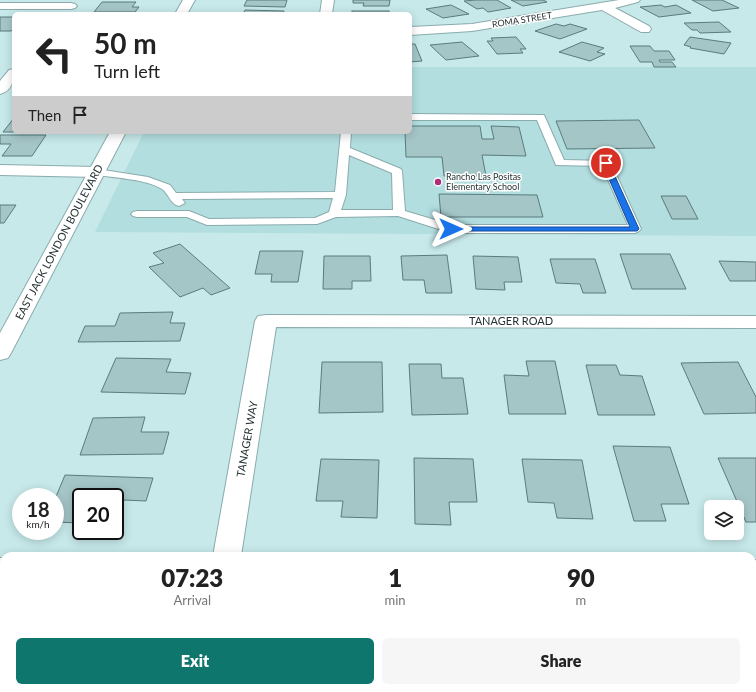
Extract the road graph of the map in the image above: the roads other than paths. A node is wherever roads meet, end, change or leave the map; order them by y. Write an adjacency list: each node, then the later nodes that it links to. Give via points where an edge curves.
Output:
1 (189, 0): 7 (street)
2 (328, 0): 8 (street)
3 (634, 0): 5 (street, ROMA STREET)
4 (0, 6): 6 (street)
5 (605, 6): 9 (street); 10 (street, ROMA STREET, via 477,27)
6 (70, 7)
7 (183, 12)
8 (326, 12)
9 (646, 29)
10 (412, 32)
11 (12, 75): 12 (street)
12 (0, 90)
13 (412, 117): 21 (lane, via 541,117 560,163 606,163 635,229 451,229)
14 (117, 134): 18 (street, EAST JACK LONDON BOULEVARD)
15 (346, 134): 16 (lane)
16 (344, 149): 19 (lane); 21 (lane, via 397,171)
17 (0, 170): 18 (street)
18 (97, 172): 20 (lane, via 144,179 166,187); 27 (street, EAST JACK LONDON BOULEVARD)
19 (340, 195): 20 (lane); 24 (lane)
20 (173, 196): 23 (lane)
21 (399, 213): 24 (lane)
22 (137, 214): 23 (lane)
23 (189, 214): 24 (lane, via 207,222 317,221)
24 (334, 214)
25 (266, 321): 26 (street, TANAGER ROAD); 28 (street, TANAGER WAY)
26 (756, 322)
27 (0, 353)
28 (228, 552)

